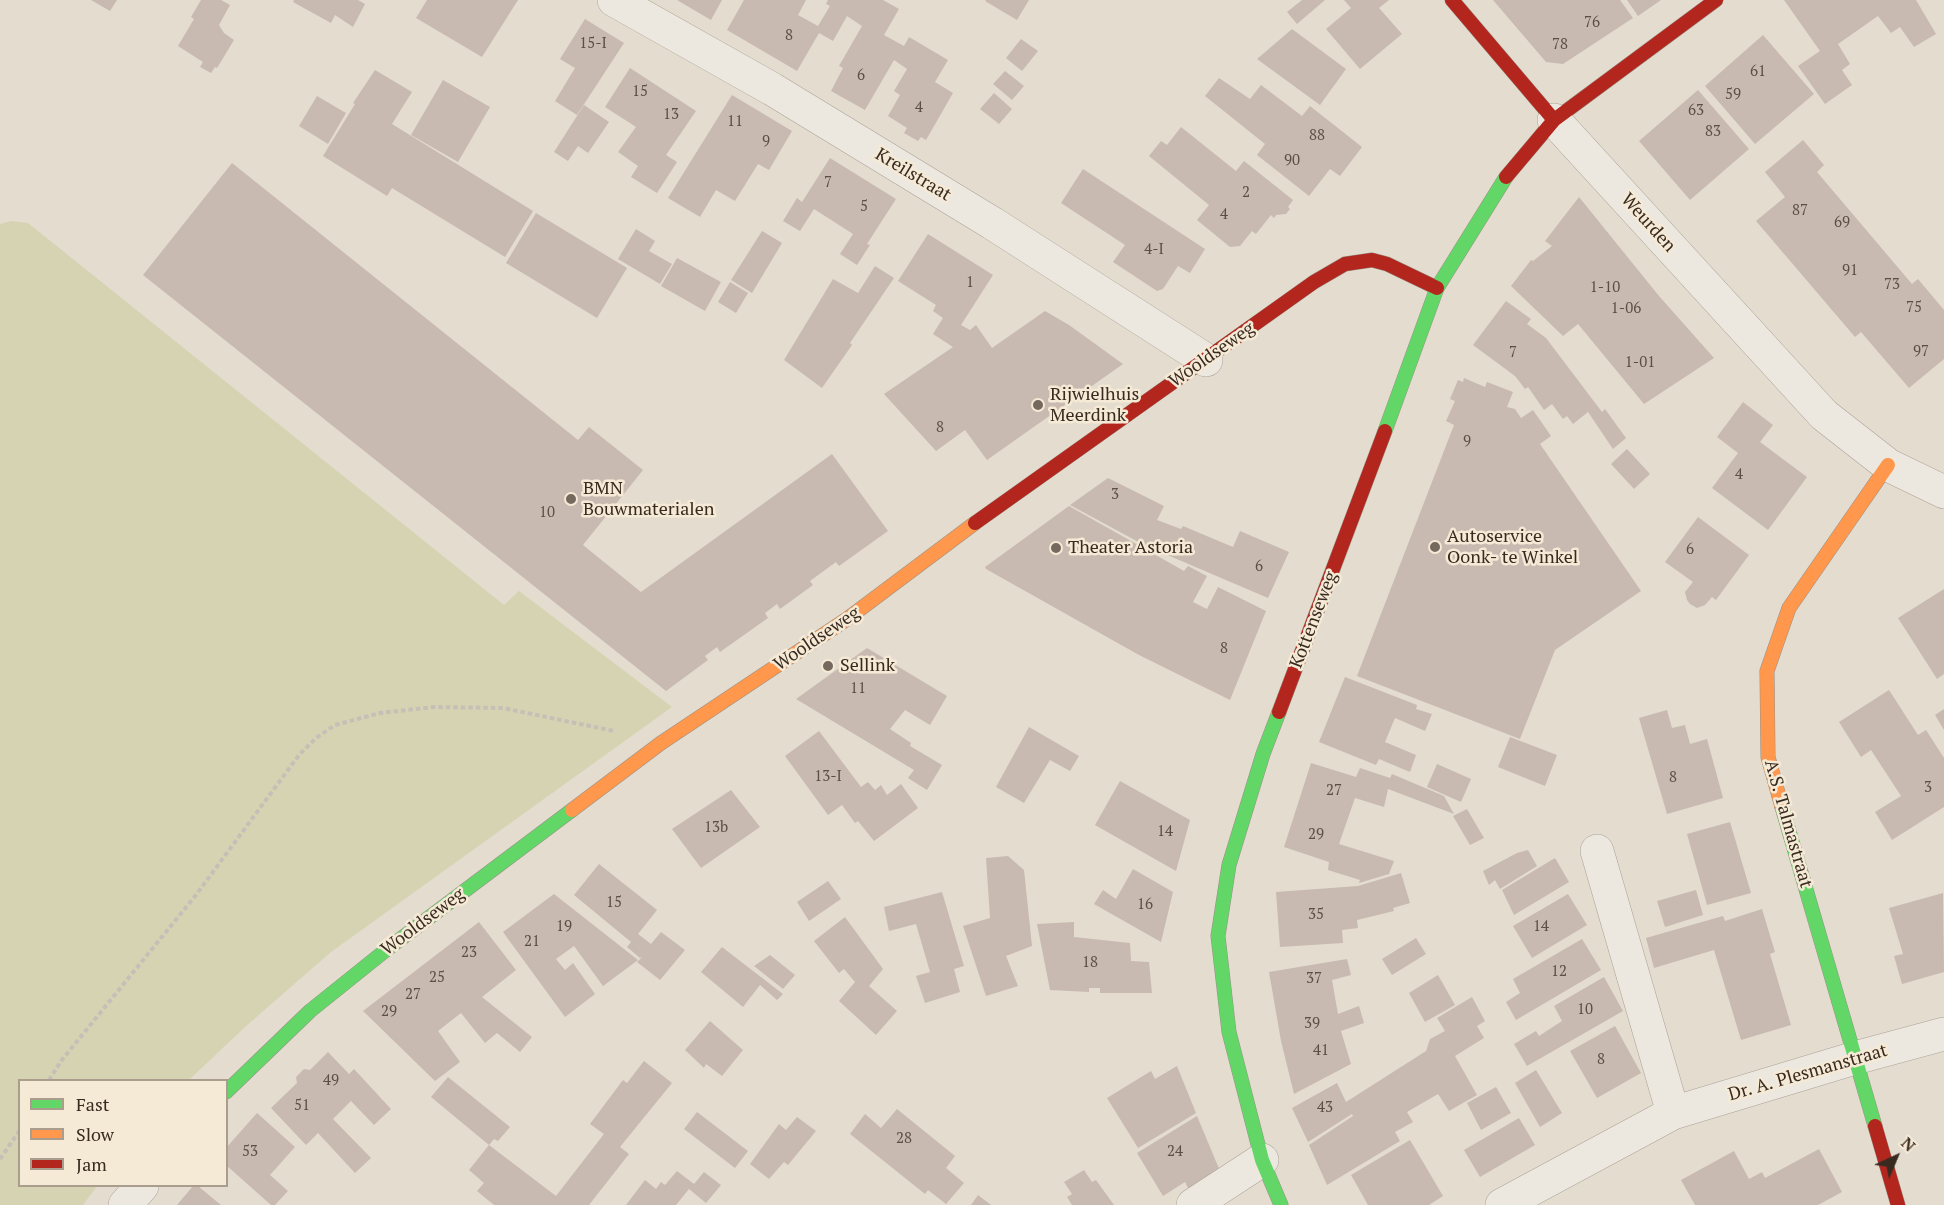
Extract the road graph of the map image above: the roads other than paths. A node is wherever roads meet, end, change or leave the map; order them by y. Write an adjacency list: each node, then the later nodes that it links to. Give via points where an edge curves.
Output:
1 (614, 0): 6 (street, Kreilstraat, via 772,89)
2 (1452, 0): 4 (street)
3 (1716, 0): 4 (street)
4 (1554, 120): 5 (street, Kottenseweg, via 1505,179); 7 (street, Weurden, via 1824,415)
5 (1437, 288): 6 (street, Wooldseweg, via 1372,260 1345,264); 14 (street, Kottenseweg, via 1263,754 1229,865 1218,936 1230,1032)
6 (1206, 360): 12 (street, Wooldseweg, via 1022,489 847,619 661,743 327,997)
7 (1888, 465): 8 (street, Weurden); 11 (street, A.S. Talmastraat, via 1789,608 1767,671 1768,757)
8 (1944, 492)
9 (1597, 851): 13 (street)
10 (1944, 1034): 11 (street, Dr. A. Plesmanstraat)
11 (1855, 1058): 13 (street, Dr. A. Plesmanstraat); 20 (street, A.S. Talmastraat)
12 (228, 1090)
13 (1673, 1113): 19 (street, Dr. A. Plesmanstraat)
14 (1262, 1160): 17 (street); 18 (street, Kottenseweg)
15 (140, 1187): 16 (street)
16 (125, 1205)
17 (1193, 1205)
18 (1281, 1205)
19 (1502, 1205)
20 (1898, 1205)

